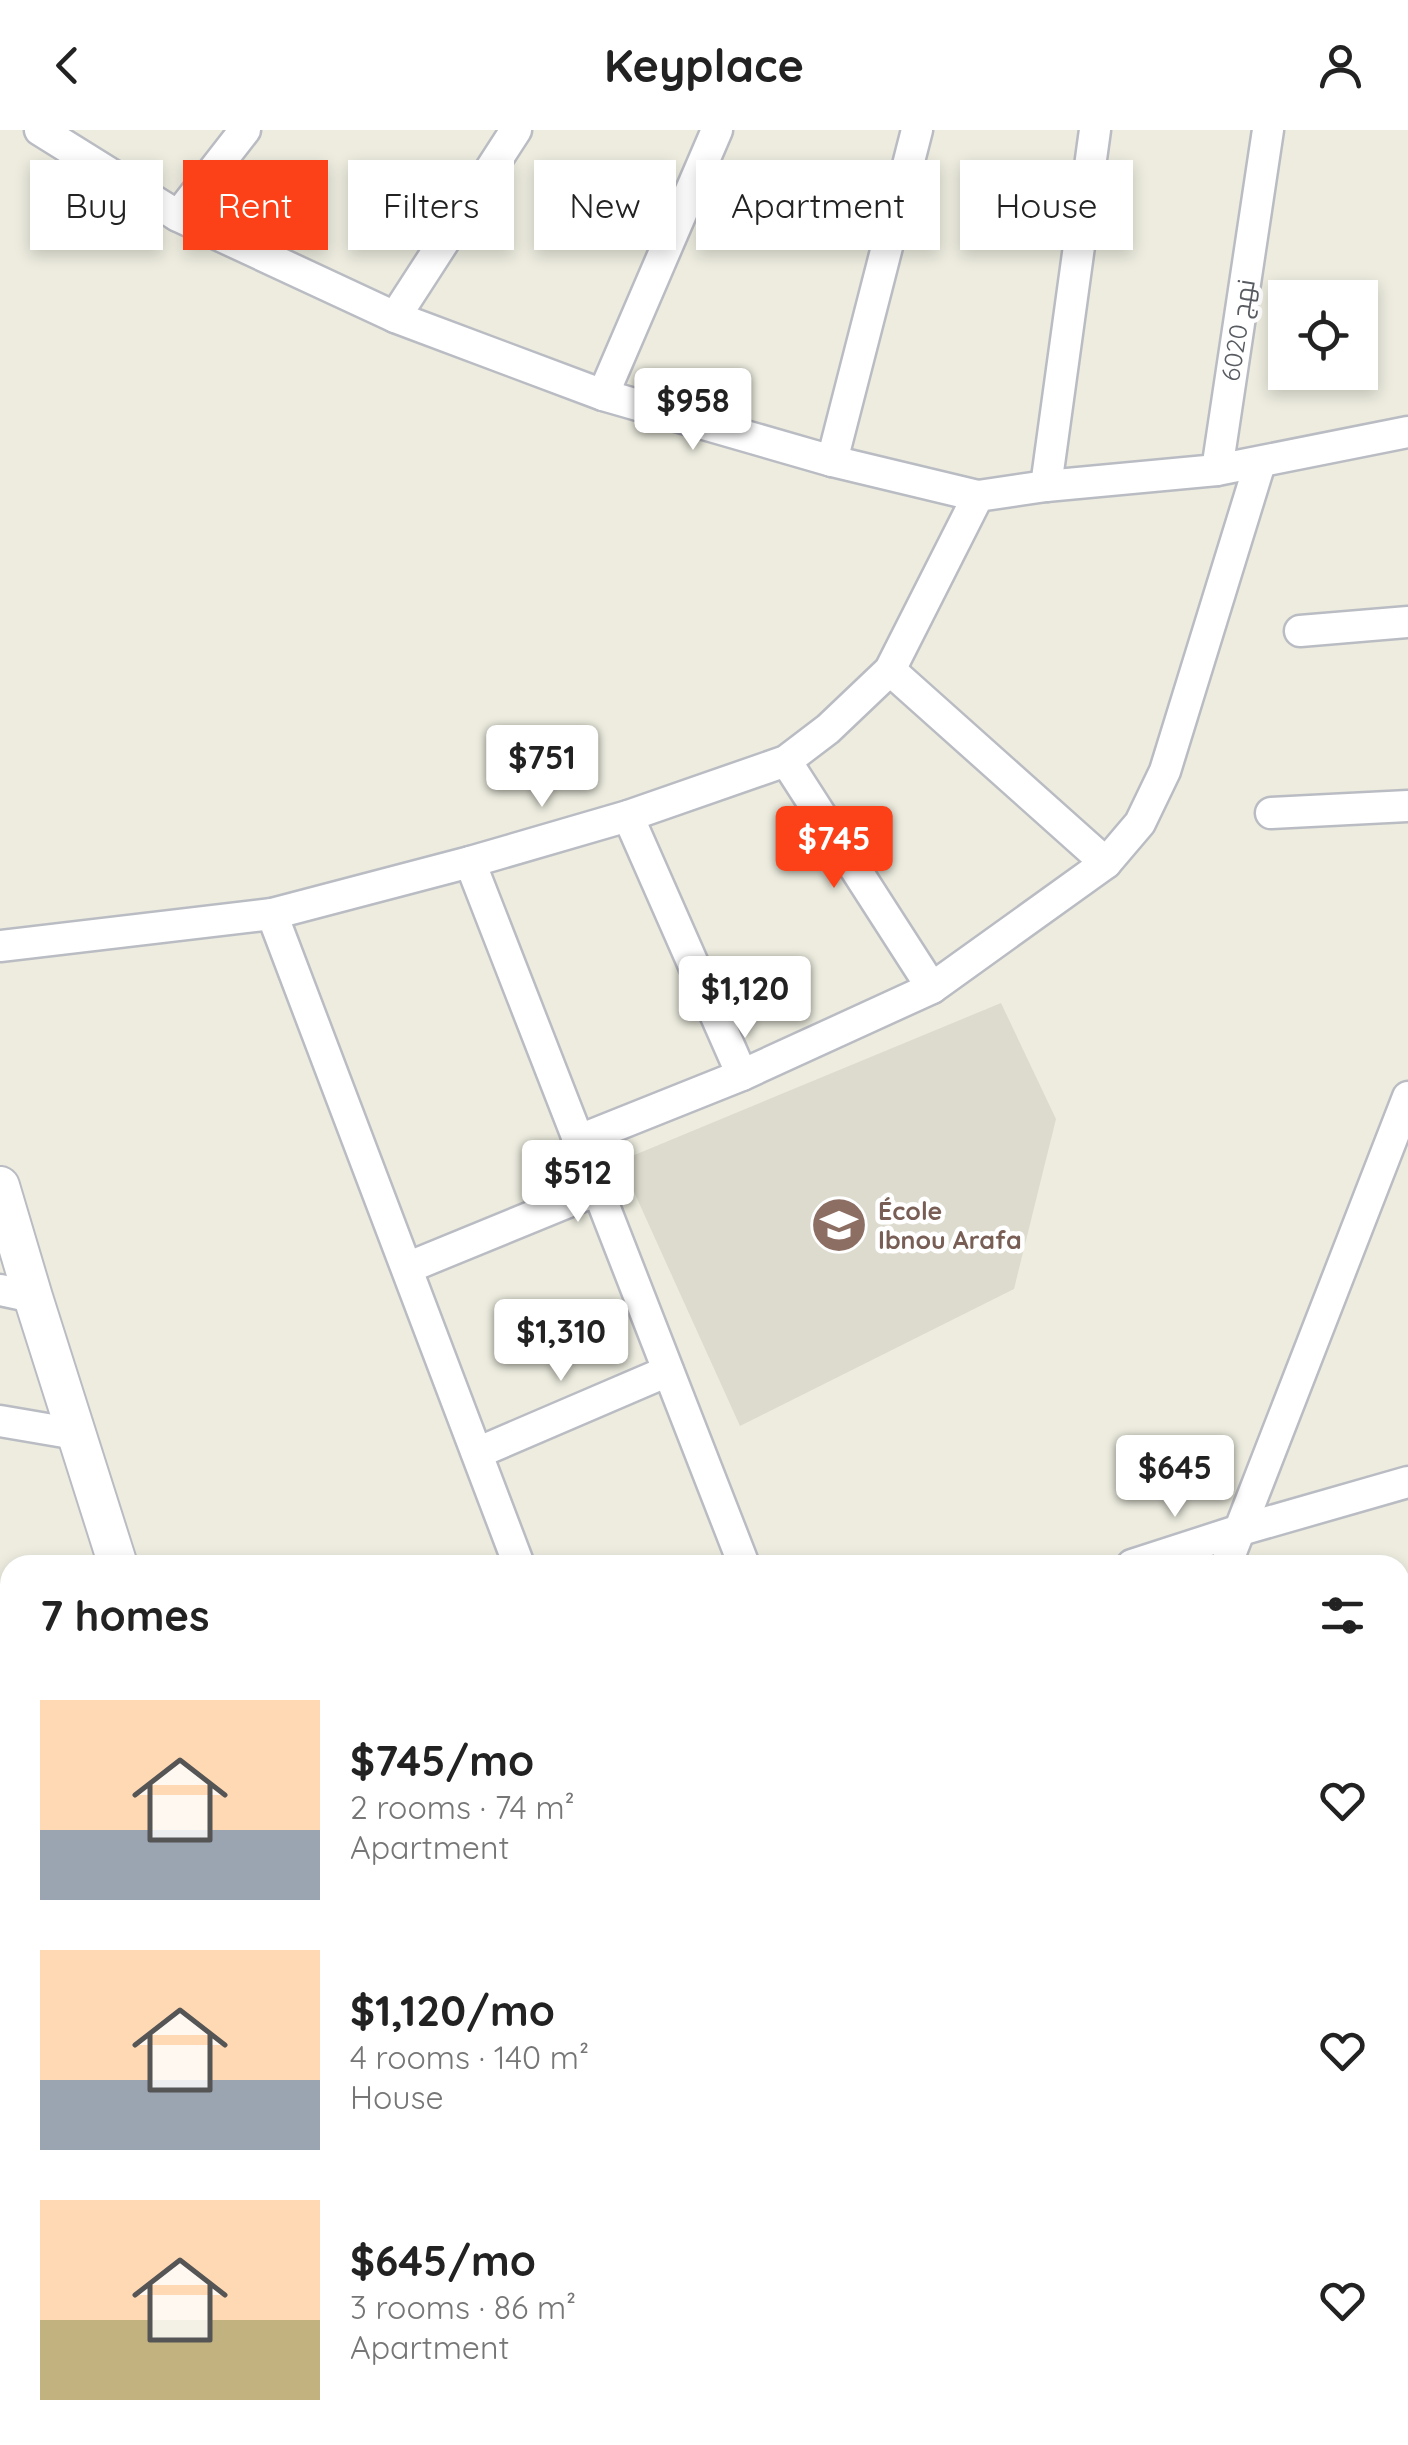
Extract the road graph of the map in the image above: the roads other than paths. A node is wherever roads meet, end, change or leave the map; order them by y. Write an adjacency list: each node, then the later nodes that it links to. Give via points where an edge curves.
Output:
1 (40, 130): 8 (street)
2 (245, 130): 8 (street)
3 (516, 130): 9 (street)
4 (716, 130): 10 (street)
5 (917, 130): 12 (street)
6 (1095, 130): 15 (street)
7 (1268, 130): 14 (street, نهج 6020)
8 (178, 216): 9 (street)
9 (395, 318): 10 (street)
10 (604, 395): 12 (street)
11 (1408, 432): 13 (street)
12 (832, 462): 16 (street)
13 (1260, 463): 14 (street); 25 (street, via 1165,772 1140,823)
14 (1216, 470): 15 (street)
15 (1046, 486): 16 (street)
16 (978, 496): 19 (street)
17 (1408, 622): 18 (street)
18 (1300, 631)
19 (890, 670): 20 (street); 25 (street)
20 (786, 761): 23 (street); 28 (street)
21 (1408, 806): 22 (street)
22 (1271, 813)
23 (628, 816): 24 (street); 29 (street)
24 (470, 862): 26 (street); 32 (street)
25 (1106, 864): 28 (street)
26 (272, 914): 27 (street); 35 (street)
27 (0, 946)
28 (932, 988): 29 (street)
29 (742, 1075): 32 (street)
30 (1408, 1098): 31 (street)
31 (1401, 1136): 42 (street)
32 (578, 1140): 34 (street)
33 (0, 1186): 36 (street)
34 (597, 1190): 35 (street); 37 (street)
35 (407, 1268): 40 (street)
36 (16, 1294): 39 (street)
37 (668, 1371): 40 (street); 45 (street)
38 (0, 1422): 39 (street)
39 (76, 1434): 43 (street)
40 (478, 1452): 44 (street)
41 (1408, 1482): 42 (street)
42 (1237, 1531): 46 (street); 47 (street)
43 (115, 1555)
44 (515, 1555)
45 (740, 1555)
46 (1163, 1555)
47 (1229, 1555)

